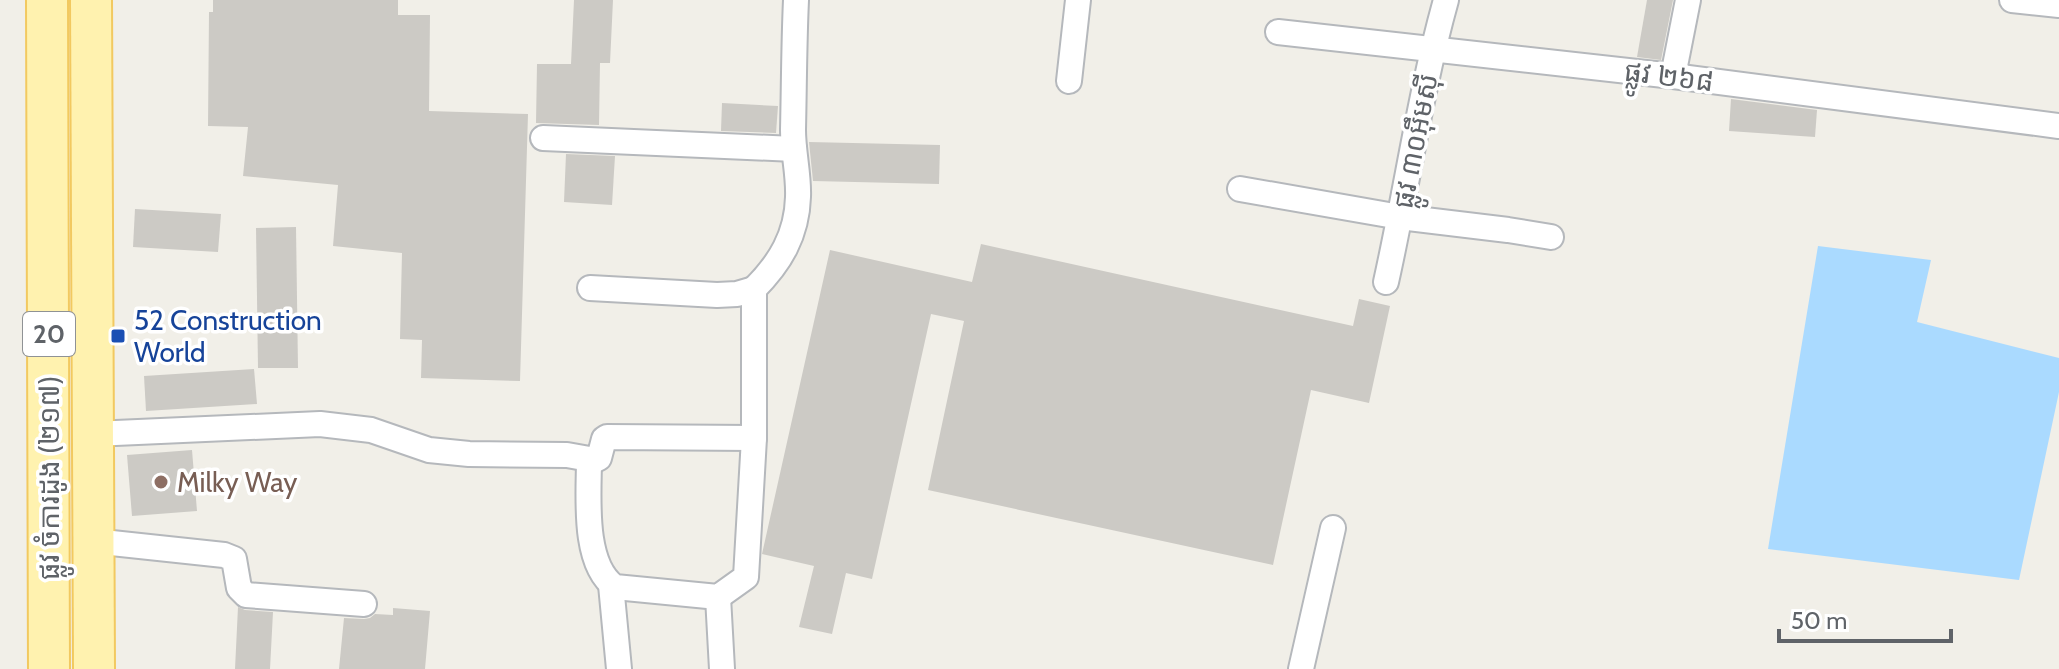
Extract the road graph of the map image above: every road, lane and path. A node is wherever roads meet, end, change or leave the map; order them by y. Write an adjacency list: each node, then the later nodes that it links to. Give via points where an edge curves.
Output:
1 (47, 0): 30 (main road, ផ្លូវ ចំការដូង (២១៧) / 20)
2 (91, 0): 22 (main road, ផ្លូវ ចំការដូង (២១៧) / 20)
3 (796, 0): 15 (street)
4 (1078, 0): 12 (street)
5 (1446, 0): 10 (street, ផ្លូវ ៣០អ៊ឹមស៊ី)
6 (1688, 0): 11 (street)
7 (2012, 0): 8 (street)
8 (2059, 5)
9 (1278, 32): 10 (street, ផ្លូវ ២៦៨)
10 (1432, 48): 11 (street, ផ្លូវ ២៦៨); 17 (street, ផ្លូវ ៣០អ៊ឹមស៊ី)
11 (1673, 76): 13 (street, ផ្លូវ ២៦៨)
12 (1069, 81)
13 (2059, 126)
14 (543, 138): 15 (street)
15 (794, 149): 21 (street, via 798,196 793,232 778,262)
16 (1240, 189): 17 (street)
17 (1400, 217): 18 (street); 19 (street, ផ្លូវ ៣០អ៊ឹមស៊ី)
18 (1551, 237)
19 (1386, 282)
20 (590, 288): 21 (street, via 717,295)
21 (754, 289): 23 (street)
22 (93, 434): 24 (street, via 320,424 371,430 429,450); 26 (main road, ផ្លូវ ចំការដូង (២១៧) / 20)
23 (754, 438): 24 (street, via 607,437 598,459); 28 (street, via 747,573)
24 (589, 459): 27 (street, via 589,528 598,563)
25 (1333, 528): 34 (street)
26 (93, 541): 29 (street, via 224,555 234,559 239,588 246,595); 31 (main road, ផ្លូវ ចំការដូង (២១៧) / 20)
27 (611, 585): 28 (street); 32 (street)
28 (718, 597): 33 (street)
29 (364, 604)
30 (49, 669)
31 (94, 669)
32 (619, 669)
33 (722, 669)
34 (1301, 669)

